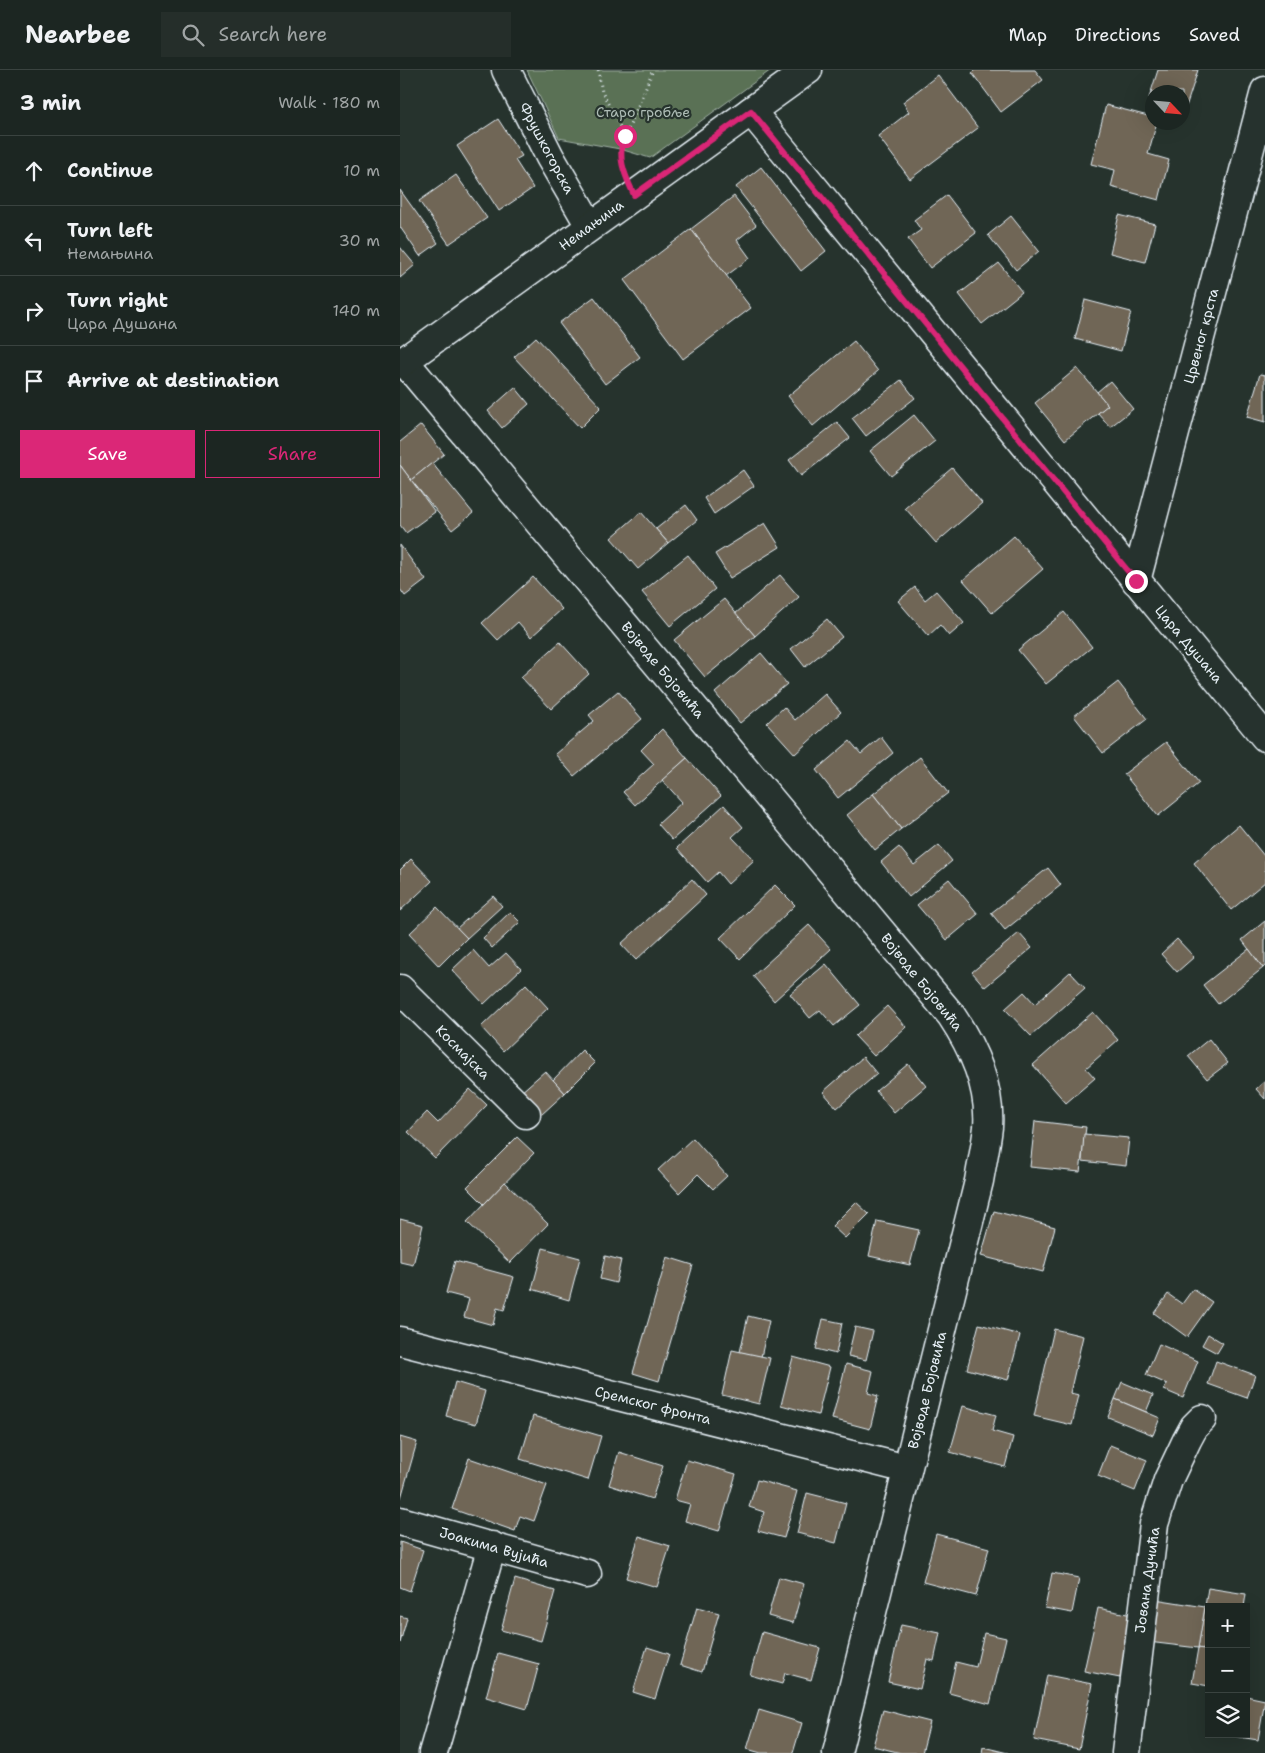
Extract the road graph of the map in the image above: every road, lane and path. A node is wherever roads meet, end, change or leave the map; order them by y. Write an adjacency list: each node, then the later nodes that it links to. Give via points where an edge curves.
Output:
1 (506, 70): 9 (street, Фрушкогорска, via 550,157)
2 (598, 70): 7 (path, via 602,92)
3 (653, 70): 7 (path)
4 (808, 70): 6 (street, Немањина)
5 (1265, 91): 11 (street, Црвеног крста)
6 (751, 111): 8 (street, Немањина); 11 (street, Цара Душана)
7 (625, 136): 8 (path, via 620,149 623,169)
8 (634, 195): 9 (street, Немањина)
9 (590, 226): 10 (street, Немањина)
10 (402, 362): 17 (street, Војводе Бојовића, via 951,1015 970,1044 984,1084 988,1126 979,1181)
11 (1136, 581): 12 (street, Цара Душана)
12 (1265, 737)
13 (400, 989): 14 (street, Космајска)
14 (526, 1114)
15 (400, 1341): 17 (street, Сремског фронта)
16 (1202, 1419): 23 (street, Јована Дучића, via 1191,1433 1171,1474 1154,1524)
17 (907, 1469): 22 (street, Војводе Бојовића)
18 (400, 1521): 19 (street, Јоакима Вујића)
19 (492, 1546): 20 (street, Јоакима Вујића); 21 (street)
20 (587, 1574)
21 (433, 1753)
22 (837, 1753)
23 (1126, 1753)

